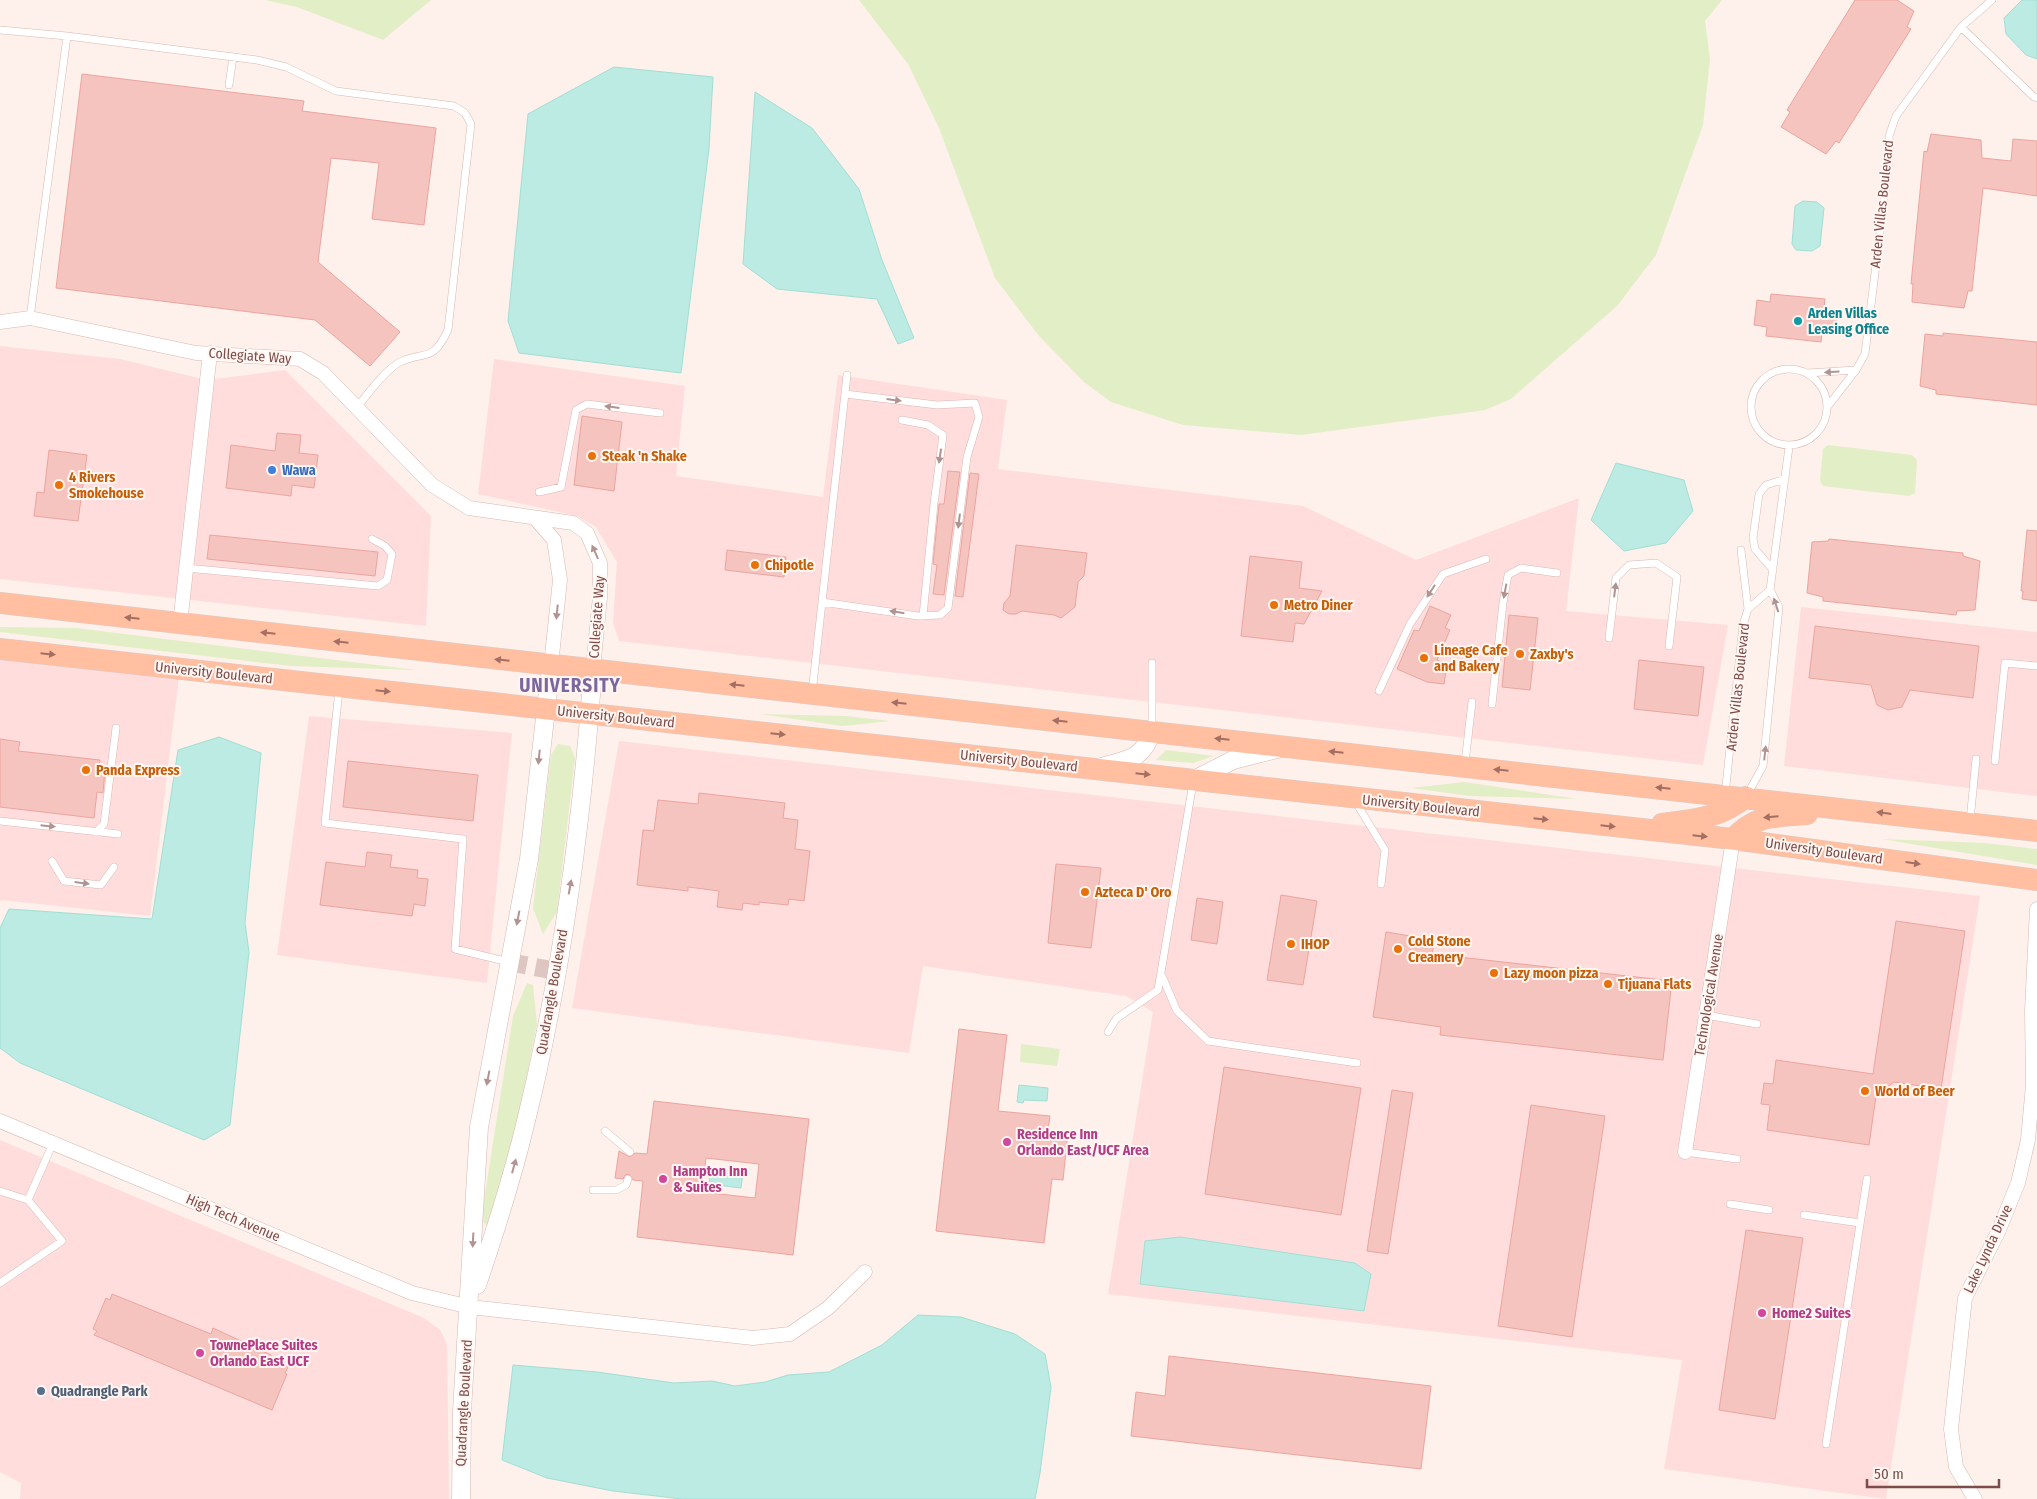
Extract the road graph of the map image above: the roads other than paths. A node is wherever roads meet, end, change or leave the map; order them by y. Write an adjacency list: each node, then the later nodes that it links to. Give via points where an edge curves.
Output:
1 (1992, 0): 2 (lane, Arden Villas Boulevard)
2 (1961, 27): 7 (lane); 11 (lane, Arden Villas Boulevard, via 1896,116 1889,136 1890,151 1864,354)
3 (0, 30): 4 (lane)
4 (67, 36): 5 (lane); 8 (lane)
5 (233, 57): 6 (lane); 16 (lane, via 286,67 336,90 454,106 466,113 471,124 448,330 442,344 428,356 398,362)
6 (229, 85)
7 (2037, 98)
8 (30, 318): 9 (street, Collegiate Way); 10 (street, Collegiate Way)
9 (0, 322)
10 (210, 353): 16 (street, Collegiate Way, via 300,359 322,373); 26 (street)
11 (1856, 370): 12 (lane, one-way to 12); 15 (lane, Arden Villas Boulevard)
12 (1807, 373): 15 (lane, via 1822,386); 19 (lane, via 1795,369 1782,370 1771,374 1754,392 1752,418 1758,430 1775,443)
13 (847, 375): 14 (lane)
14 (845, 394): 30 (lane); 33 (lane, one-way to 33, via 937,405 975,403 979,417 967,457 948,608 940,615)
15 (1828, 406): 19 (lane, Arden Villas Boulevard, via 1827,417 1814,437)
16 (357, 407): 22 (street, Collegiate Way, via 437,488 469,508)
17 (660, 413): 21 (lane, one-way to 21, via 587,404 576,410 561,487)
18 (902, 420): 33 (lane, one-way to 33, via 928,425 943,435)
19 (1789, 447): 20 (lane)
20 (1785, 479): 27 (lane); 27 (lane, via 1766,485 1758,494 1753,538 1756,549)
21 (539, 492)
22 (535, 518): 39 (street, one-way to 39, via 554,540 560,580); 41 (street, Collegiate Way, one-way to 22, via 600,563 587,533 572,523)
23 (372, 539): 26 (lane, via 392,554 387,580 378,586)
24 (1741, 550): 32 (lane)
25 (1486, 559): 43 (lane, one-way to 43, via 1443,574 1410,624)
26 (186, 568): 34 (street)
27 (1773, 570): 29 (lane)
28 (1557, 573): 46 (lane, one-way to 46, via 1521,568 1508,575)
29 (1770, 590): 32 (lane, Arden Villas Boulevard); 59 (lane, one-way to 29, via 1763,766 1779,608)
30 (822, 602): 33 (lane, one-way to 30); 44 (lane)
31 (0, 604): 34 (main road, one-way to 31)
32 (1748, 609): 57 (lane, Arden Villas Boulevard, via 1743,625)
33 (923, 616)
34 (180, 624): 39 (main road, one-way to 34)
35 (1609, 638): 36 (lane, one-way to 36, via 1616,578 1629,565 1656,563 1677,577)
36 (1670, 646)
37 (0, 649): 42 (main road, University Boulevard, one-way to 42)
38 (1152, 663): 50 (lane)
39 (551, 665): 41 (main road); 47 (street, Quadrangle Boulevard)
40 (2037, 666): 53 (lane, via 2005,663)
41 (593, 669): 44 (main road, one-way to 41); 48 (street, Quadrangle Boulevard)
42 (340, 687): 47 (main road, University Boulevard, one-way to 47); 73 (lane, via 325,823 462,839 455,949)
43 (1379, 691)
44 (812, 693): 50 (main road, one-way to 44)
45 (1472, 702): 54 (lane)
46 (1492, 704)
47 (545, 709): 48 (main road, University Boulevard); 73 (street, Quadrangle Boulevard, one-way to 73, via 529,859)
48 (590, 713): 55 (main road, University Boulevard, one-way to 55); 98 (street, Quadrangle Boulevard, one-way to 48, via 506,1196 544,1037 574,863)
49 (116, 728): 65 (lane, via 104,824)
50 (1152, 731): 51 (main road, one-way to 50); 55 (street, via 1147,747 1137,756)
51 (1288, 746): 54 (main road, one-way to 51); 56 (street, via 1232,760)
52 (1976, 759): 62 (lane)
53 (1994, 761)
54 (1465, 766): 57 (main road, one-way to 54)
55 (1095, 769): 56 (main road, University Boulevard, one-way to 56)
56 (1194, 780): 58 (main road, University Boulevard); 74 (lane)
57 (1725, 795): 59 (main road)
58 (1353, 798): 63 (main road, University Boulevard, one-way to 63); 71 (lane, via 1385,850)
59 (1746, 798): 60 (main road); 63 (main road, via 1731,810)
60 (1854, 810): 62 (main road, one-way to 60); 67 (main road, one-way to 67, via 1762,818)
61 (0, 821): 65 (lane, one-way to 65)
62 (1970, 824): 64 (main road)
63 (1634, 829): 67 (main road, University Boulevard, one-way to 67)
64 (2037, 831)
65 (96, 832): 66 (lane)
66 (118, 834)
67 (1733, 839): 70 (main road, University Boulevard, one-way to 70); 75 (street, Technological Avenue)
68 (52, 861): 69 (lane, one-way to 69, via 64,880 101,885)
69 (114, 868)
70 (2037, 880)
71 (1381, 884)
72 (2037, 908): 80 (street, Lake Lynda Drive, via 2032,1010)
73 (509, 962): 98 (street, Quadrangle Boulevard, one-way to 98, via 479,1127)
74 (1162, 976): 77 (lane, via 1158,990 1116,1019); 78 (lane, via 1177,1011 1208,1041)
75 (1706, 1015): 76 (lane); 85 (street, Technological Avenue)
76 (1757, 1024)
77 (1108, 1032)
78 (1357, 1063)
79 (2037, 1066): 80 (street, Lake Lynda Drive)
80 (2033, 1085): 101 (street, Lake Lynda Drive, via 2028,1140 2018,1183 1965,1298 1951,1429 1956,1468)
81 (0, 1121): 83 (street, High Tech Avenue)
82 (605, 1131): 84 (lane)
83 (53, 1143): 91 (lane); 98 (street, High Tech Avenue, via 412,1293)
84 (630, 1152)
85 (1685, 1152): 86 (lane)
86 (1737, 1159)
87 (1867, 1178): 95 (lane)
88 (628, 1179): 89 (lane, via 626,1185 616,1190)
89 (593, 1190)
90 (0, 1191): 91 (lane)
91 (28, 1200): 97 (lane, via 62,1242)
92 (1730, 1204): 93 (lane)
93 (1769, 1210)
94 (1804, 1215): 95 (lane)
95 (1860, 1223): 99 (lane)
96 (865, 1272): 98 (street, High Tech Avenue, via 828,1308 790,1334 753,1338)
97 (0, 1283)
98 (470, 1307): 100 (street, Quadrangle Boulevard, via 462,1411)
99 (1826, 1444)
100 (461, 1499)
101 (1975, 1499)

